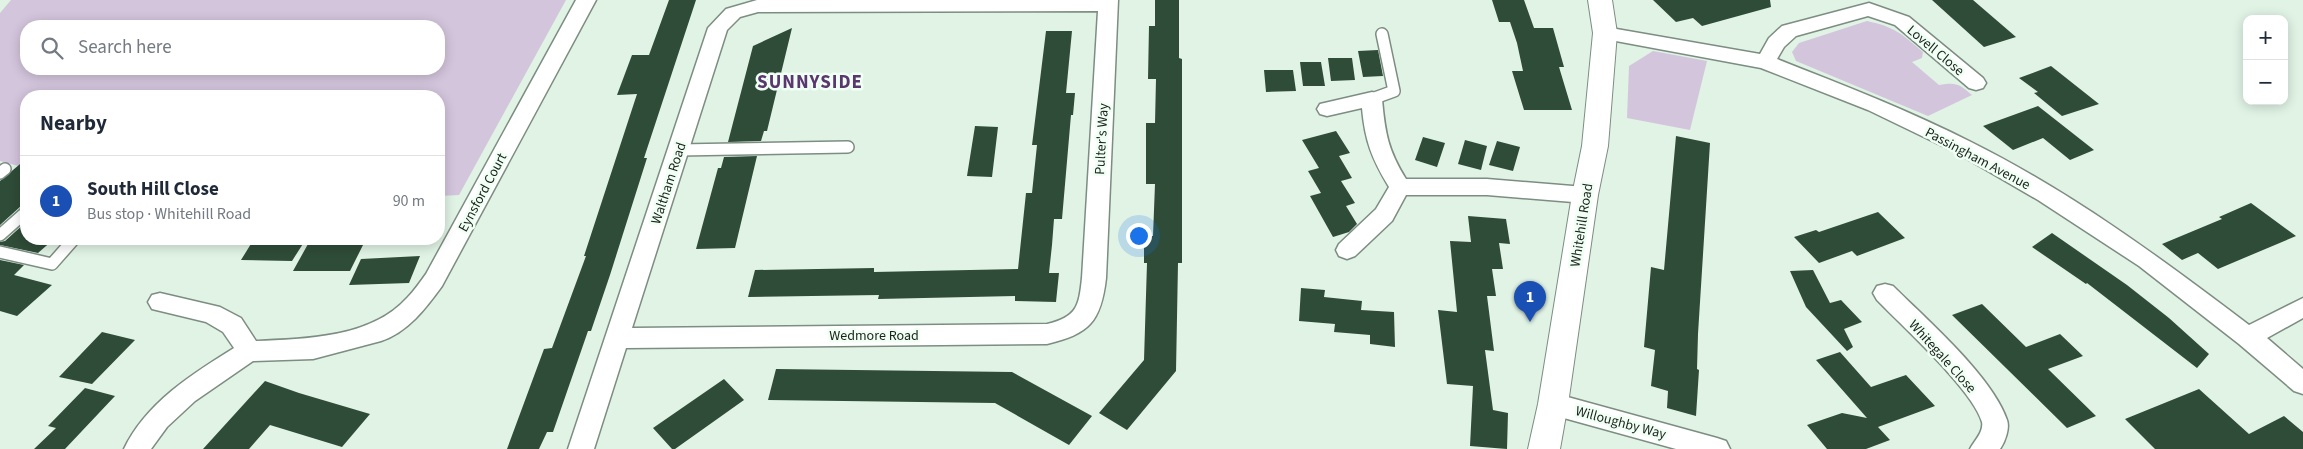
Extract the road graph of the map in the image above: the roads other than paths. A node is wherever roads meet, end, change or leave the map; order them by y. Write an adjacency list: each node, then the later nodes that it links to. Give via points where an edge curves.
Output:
1 (586, 0): 25 (street, Eynsford Court, via 483,192 416,306 381,331 313,349)
2 (1600, 0): 4 (street, Whitehill Road)
3 (1108, 2): 11 (street, Waltham Road, via 758,6 733,13 718,28); 19 (street, Pulter's Way)
4 (1605, 33): 6 (street, Passingham Avenue); 13 (street, Whitehill Road, via 1595,146)
5 (1382, 34): 8 (lane, via 1394,91)
6 (1765, 62): 7 (street, Lovell Close, via 1776,43 1789,31 1869,9 1902,21); 23 (street, Passingham Avenue, via 1875,105 1965,148 2046,194 2147,260)
7 (1976, 83)
8 (1372, 99): 9 (street); 12 (street, via 1375,135)
9 (1327, 109)
10 (848, 146): 11 (lane)
11 (679, 150): 24 (street, Waltham Road)
12 (1400, 186): 13 (street, via 1487,187); 17 (street, via 1384,215)
13 (1585, 195): 27 (street, Whitehill Road)
14 (20, 217): 15 (lane)
15 (0, 235)
16 (69, 245): 18 (lane, via 52,264)
17 (1347, 250)
18 (0, 252)
19 (1094, 278): 24 (street, Wedmore Road, via 1092,298 1080,324 1047,334)
20 (1885, 293): 32 (street, Whitegale Close, via 1973,384 1995,422 1992,440)
21 (160, 302): 25 (street, via 212,314 232,325)
22 (2303, 307): 23 (street)
23 (2248, 337): 26 (street, Passingham Avenue)
24 (618, 338): 29 (street, Waltham Road)
25 (249, 351): 28 (street, via 182,398)
26 (2303, 384)
27 (1553, 404): 30 (street, Whitehill Road); 31 (street, Willoughby Way)
28 (141, 441)
29 (580, 449)
30 (1544, 449)
31 (1717, 449)
32 (1984, 449)

